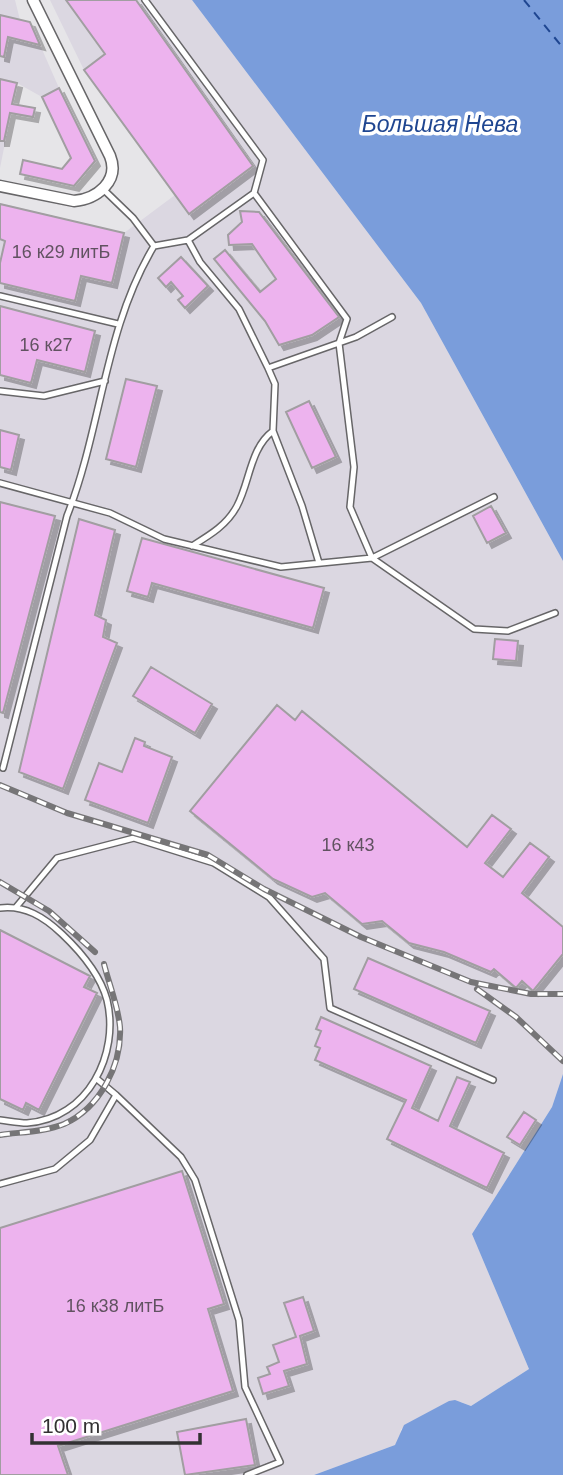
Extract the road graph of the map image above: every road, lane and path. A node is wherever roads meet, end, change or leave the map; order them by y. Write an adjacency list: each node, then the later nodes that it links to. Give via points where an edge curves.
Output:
1 (33, 0): 4 (street, via 112,163)
2 (145, 0): 5 (lane, via 262,160)
3 (0, 186): 4 (street, via 74,201)
4 (103, 189): 7 (lane)
5 (254, 192): 6 (lane); 11 (lane, via 347,319)
6 (188, 240): 7 (lane); 12 (lane, via 239,309)
7 (154, 246): 10 (lane, via 138,272)
8 (0, 296): 10 (lane)
9 (392, 317): 11 (lane)
10 (118, 324): 13 (lane)
11 (340, 343): 12 (lane); 20 (lane, via 354,467 350,507)
12 (268, 368): 15 (lane, via 275,384)
13 (105, 381): 14 (lane, via 44,396); 18 (lane)
14 (0, 391)
15 (273, 431): 19 (lane, via 260,444 227,520); 21 (lane)
16 (0, 483): 18 (lane)
17 (494, 496): 20 (lane)
18 (73, 500): 19 (lane, via 164,539); 23 (lane)
19 (192, 546): 21 (lane, via 281,567)
20 (372, 558): 21 (lane); 22 (lane, via 474,629 509,631)
21 (319, 563)
22 (555, 613)
23 (3, 768)
24 (17, 906): 25 (lane); 26 (lane, via 48,922 94,970 106,999 111,1033); 27 (lane, via 57,858 134,838 214,863 269,897 324,959 330,1008)
25 (0, 908)
26 (97, 1079): 28 (lane); 29 (lane, via 79,1100 55,1116 27,1123)
27 (493, 1080)
28 (116, 1095): 30 (lane, via 90,1140 55,1169); 31 (lane, via 181,1157 195,1180 239,1321 245,1387 280,1462)
29 (0, 1120)
30 (0, 1184)
31 (247, 1475)

